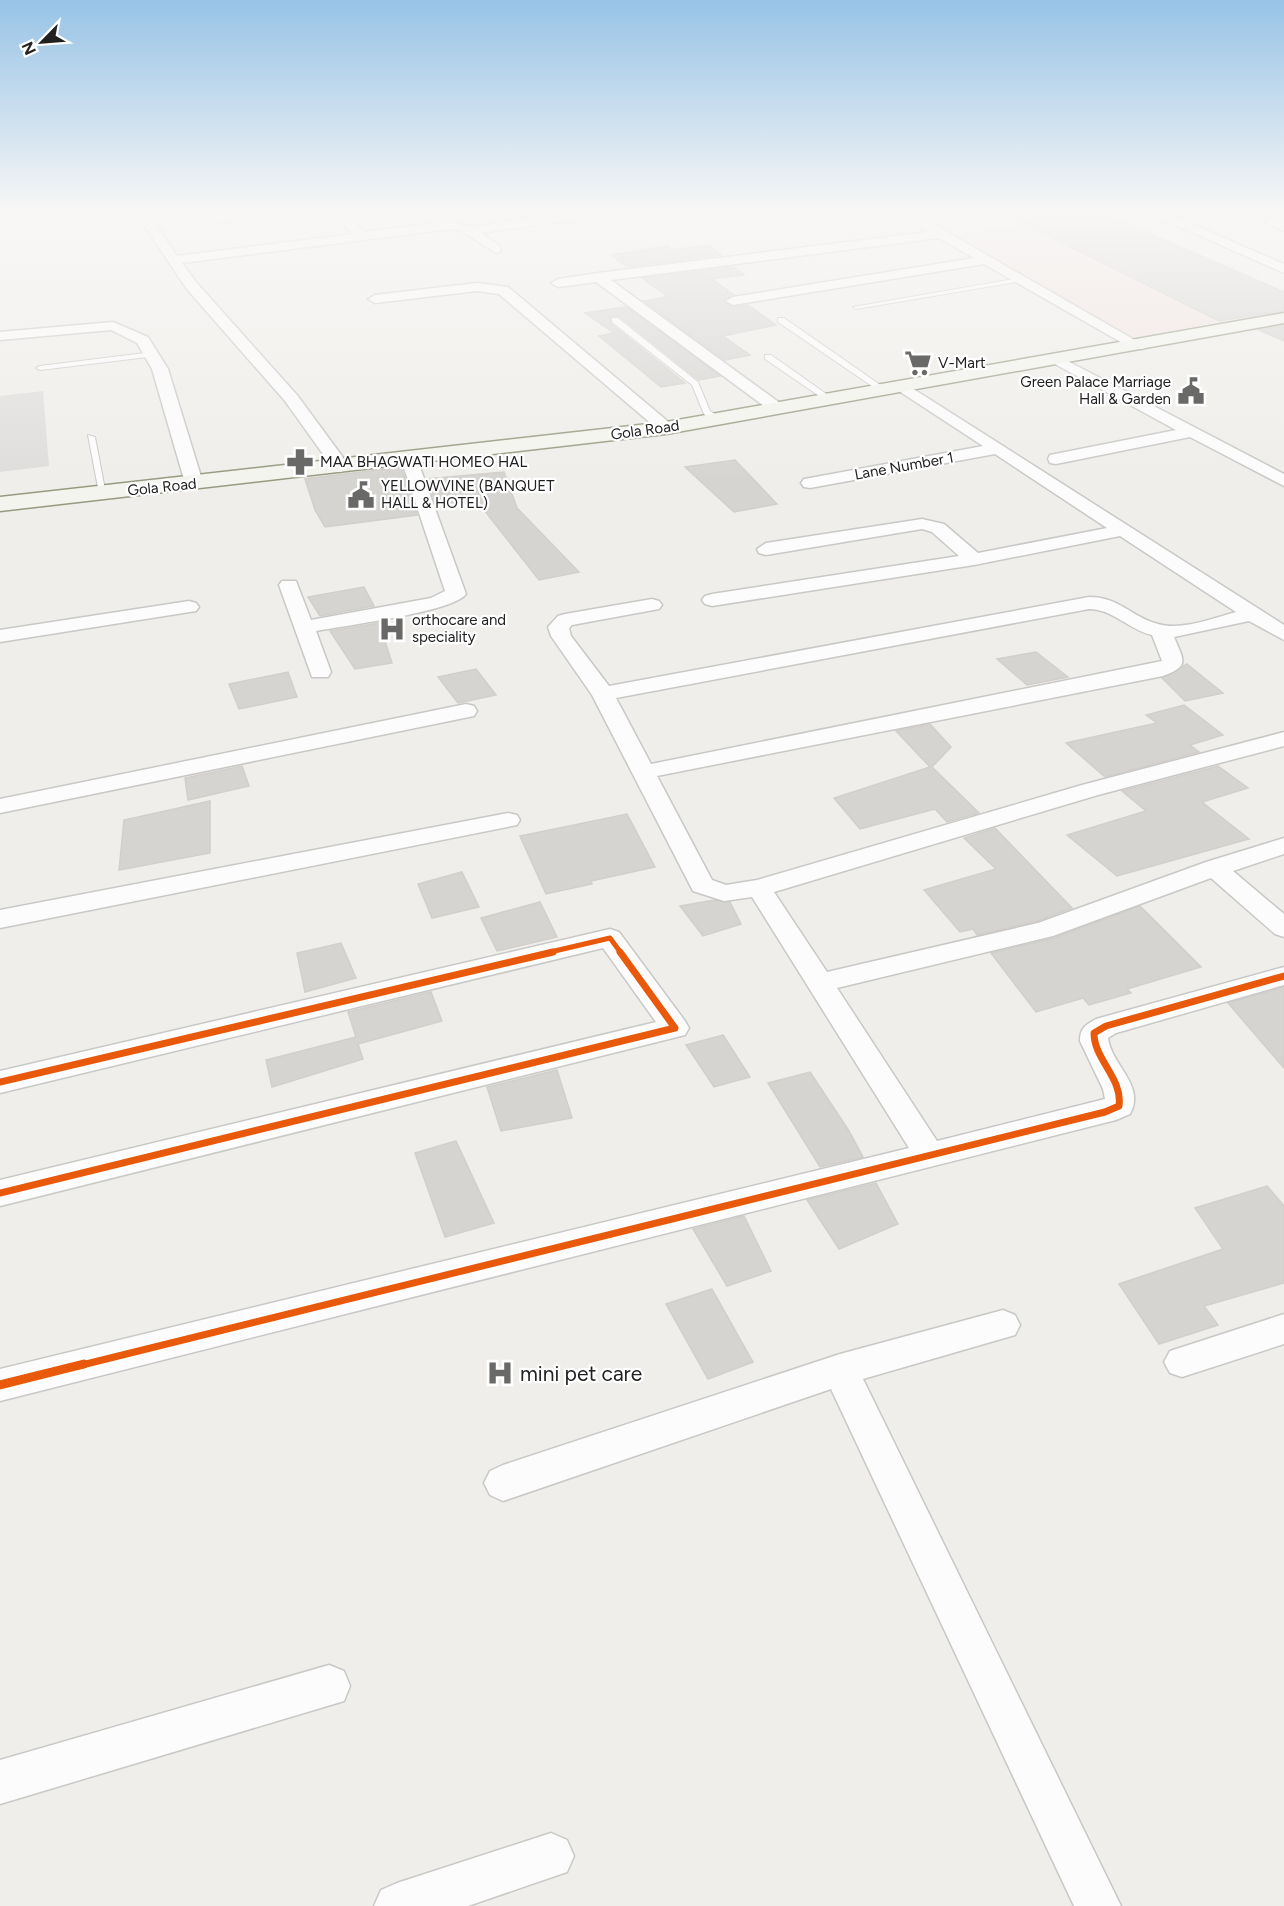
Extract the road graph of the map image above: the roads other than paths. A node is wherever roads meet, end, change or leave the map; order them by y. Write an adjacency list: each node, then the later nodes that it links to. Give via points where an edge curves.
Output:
1 (206, 302): 27 (street, via 291,398)
2 (517, 302): 20 (street)
3 (632, 302): 18 (street)
4 (887, 302): 6 (lane)
5 (1059, 302): 11 (street)
6 (856, 307)
7 (1284, 318): 11 (street, Gola Road)
8 (615, 320): 19 (lane, via 695,384 707,412)
9 (782, 320): 16 (lane)
10 (0, 336): 12 (street, via 113,326 143,340)
11 (1138, 346): 14 (street, Gola Road)
12 (153, 354): 15 (lane); 30 (street)
13 (768, 357): 17 (lane)
14 (1058, 360): 16 (street, Gola Road); 21 (street)
15 (40, 368)
16 (894, 389): 17 (street, Gola Road); 23 (street)
17 (831, 400): 18 (street, Gola Road)
18 (778, 409): 19 (street, Gola Road)
19 (717, 419): 20 (street, Gola Road)
20 (666, 428): 25 (street, Gola Road)
21 (1191, 432): 26 (street); 29 (street)
22 (92, 437): 32 (lane)
23 (997, 449): 28 (street, Lane Number 1); 34 (street)
24 (862, 455): 28 (street)
25 (409, 459): 27 (street, Gola Road); 42 (street, via 456,594 436,603)
26 (1056, 459)
27 (341, 466): 30 (street, Gola Road)
28 (879, 470): 31 (street, Lane Number 1)
29 (1284, 481)
30 (194, 483): 32 (street, Gola Road)
31 (810, 483)
32 (101, 488): 33 (street, Gola Road)
33 (0, 504)
34 (1123, 530): 36 (street); 41 (street)
35 (766, 549): 36 (street, via 922,524 938,528)
36 (974, 559): 38 (street)
37 (289, 585): 42 (street)
38 (712, 600)
39 (652, 605): 47 (street, via 565,620 558,627)
40 (189, 607): 45 (street)
41 (1251, 614): 43 (street); 44 (street)
42 (304, 627): 46 (street)
43 (1161, 632): 47 (street, via 1143,626 1106,603 1089,603); 50 (street, via 1173,660 1172,665 1155,671)
44 (1284, 634)
45 (0, 636)
46 (320, 672)
47 (603, 694): 50 (street)
48 (466, 711): 51 (street)
49 (1284, 739): 55 (street, via 1090,790)
50 (643, 772): 55 (street, via 702,885 724,893)
51 (0, 806)
52 (508, 820): 56 (street)
53 (1284, 846): 54 (street)
54 (1215, 868): 57 (street); 59 (street, via 1044,930)
55 (759, 888): 59 (street)
56 (0, 919)
57 (1284, 928)
58 (1284, 975): 61 (street, via 1106,1026 1094,1033 1120,1095 1119,1106 1113,1110)
59 (820, 983): 61 (street)
60 (0, 1082): 62 (street, via 610,938 675,1028)
61 (930, 1156): 67 (street)
62 (0, 1193)
63 (1003, 1325): 66 (street)
64 (1284, 1329): 65 (street)
65 (1182, 1362)
66 (840, 1370): 68 (street); 73 (street)
67 (0, 1385)
68 (503, 1482)
69 (329, 1686): 70 (street)
70 (0, 1782)
71 (551, 1856): 72 (street)
72 (396, 1906)
73 (1098, 1906)

